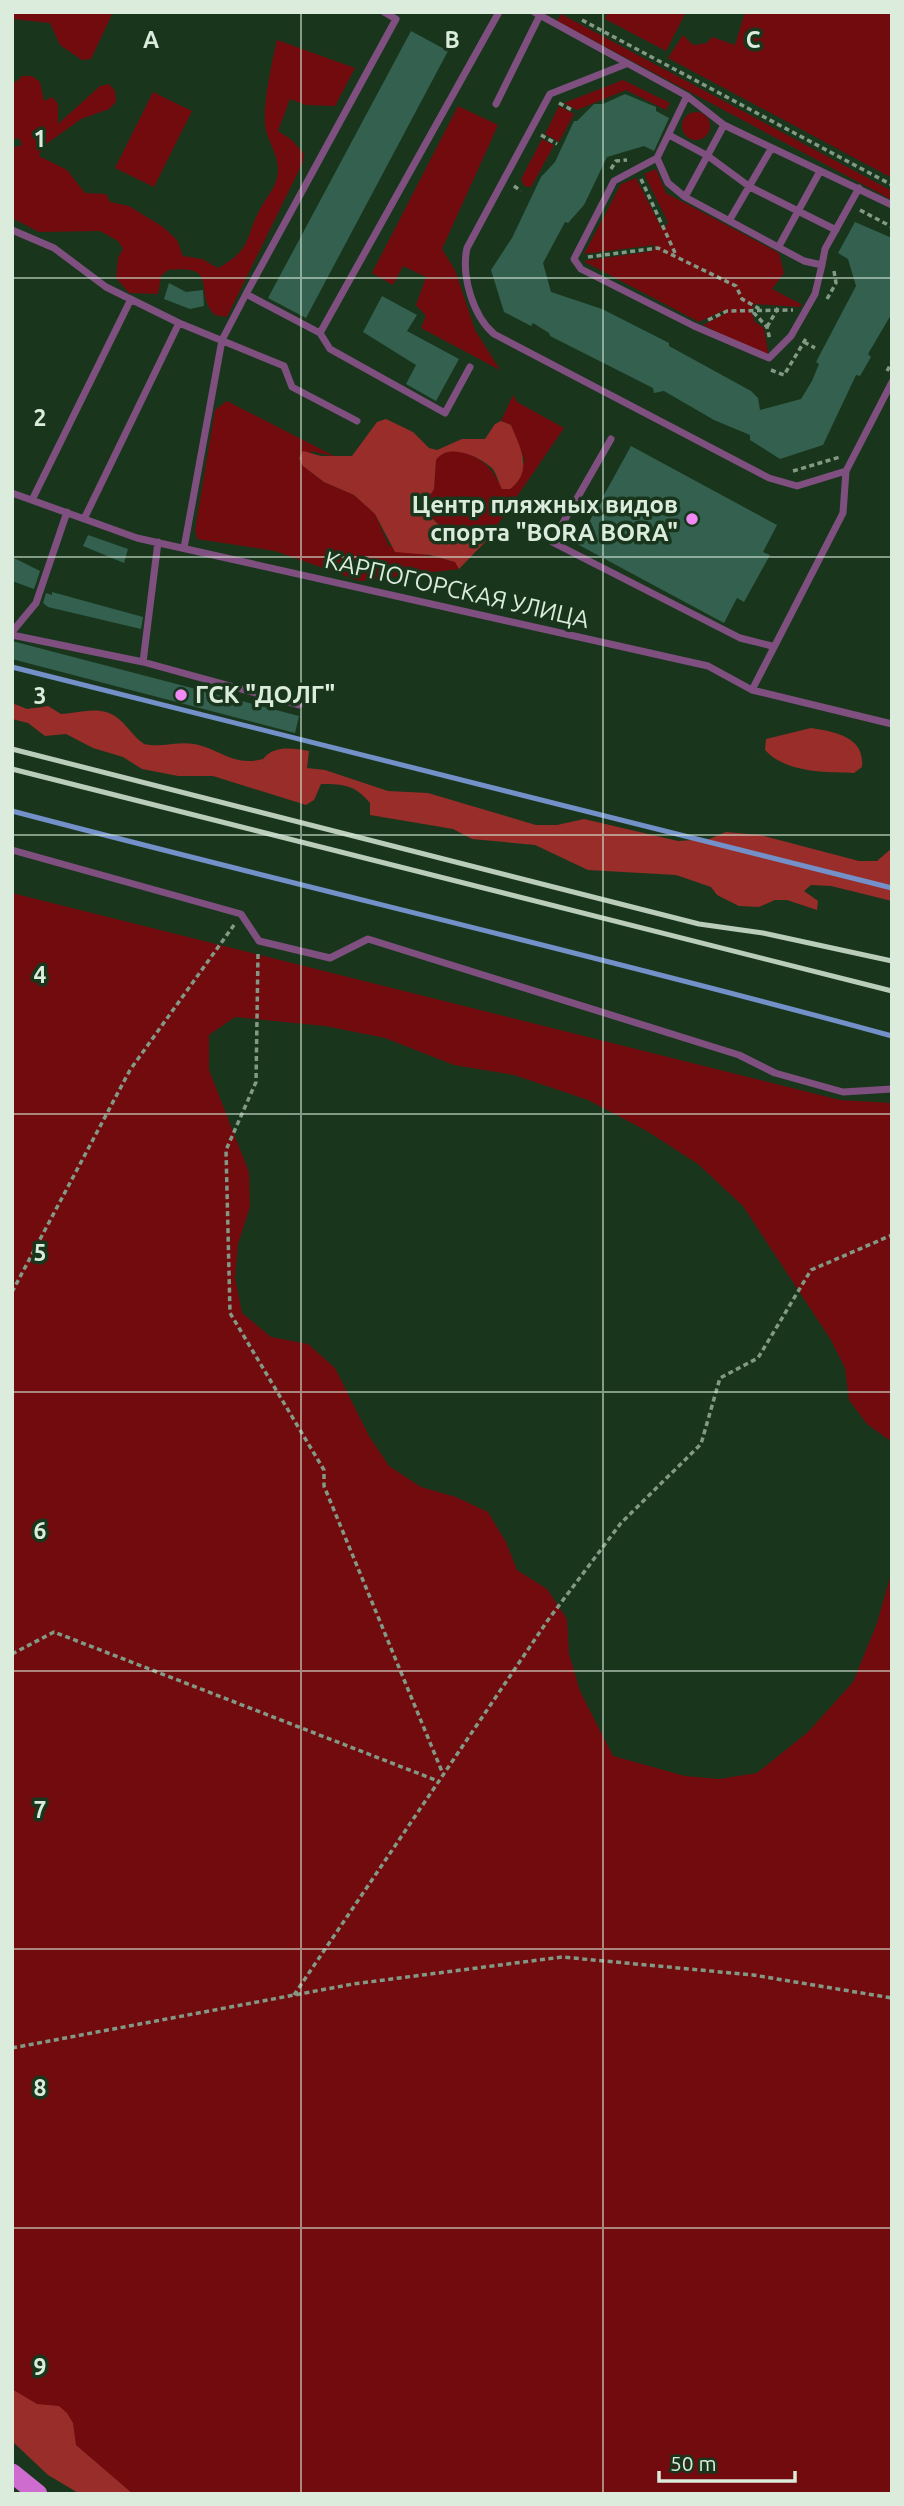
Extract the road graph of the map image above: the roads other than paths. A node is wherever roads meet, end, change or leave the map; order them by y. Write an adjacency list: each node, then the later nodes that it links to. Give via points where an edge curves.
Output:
1 (384, 12): 23 (lane, via 396,19)
2 (499, 12): 26 (lane)
3 (537, 15): 4 (lane); 6 (lane)
4 (626, 64): 5 (lane); 32 (lane, via 550,94 467,248 463,265 481,323 494,334 769,478 797,486)
5 (687, 96): 7 (lane); 8 (lane)
6 (496, 104)
7 (724, 125): 9 (lane); 10 (lane)
8 (669, 135): 10 (lane); 11 (lane)
9 (771, 149): 12 (lane); 13 (lane)
10 (708, 156): 13 (lane); 15 (lane)
11 (657, 158): 15 (lane, via 668,183); 22 (lane, via 614,181 574,259 581,270 769,358 791,335 816,294)
12 (819, 173): 14 (lane); 17 (lane)
13 (751, 187): 17 (lane); 18 (lane)
14 (859, 188): 16 (lane); 20 (lane)
15 (685, 197): 18 (lane)
16 (892, 205)
17 (799, 211): 20 (lane); 21 (lane)
18 (729, 221): 21 (lane)
19 (12, 230): 24 (lane, via 54,248 106,287)
20 (836, 230): 22 (lane)
21 (779, 246): 22 (lane, via 804,261)
22 (822, 265)
23 (246, 294): 26 (lane); 27 (lane)
24 (131, 299): 25 (lane); 34 (lane)
25 (179, 323): 27 (lane); 36 (lane)
26 (320, 333): 28 (lane, via 330,349 445,414)
27 (222, 340): 30 (lane, via 284,366 292,387); 38 (lane)
28 (470, 367)
29 (892, 382): 32 (lane)
30 (357, 421)
31 (611, 439): 40 (lane, via 552,542 740,638)
32 (846, 471): 40 (lane, via 842,513)
33 (12, 493): 34 (lane, КАРПОГОРСКАЯ УЛИЦА)
34 (32, 500): 35 (lane, КАРПОГОРСКАЯ УЛИЦА)
35 (67, 512): 36 (lane, КАРПОГОРСКАЯ УЛИЦА); 39 (lane, via 36,603)
36 (84, 519): 37 (lane, КАРПОГОРСКАЯ УЛИЦА)
37 (158, 542): 38 (lane, КАРПОГОРСКАЯ УЛИЦА); 41 (lane)
38 (184, 548): 42 (lane, КАРПОГОРСКАЯ УЛИЦА, via 708,666)
39 (12, 634): 41 (lane)
40 (772, 646): 42 (lane)
41 (143, 662): 43 (lane)
42 (752, 690): 44 (lane, КАРПОГОРСКАЯ УЛИЦА)
43 (299, 705)
44 (892, 724)
45 (12, 850): 46 (lane, via 241,914 259,941 330,958 368,939 739,1055 775,1073 843,1092)
46 (892, 1089)
47 (12, 2473): 48 (main road)
48 (38, 2494)

